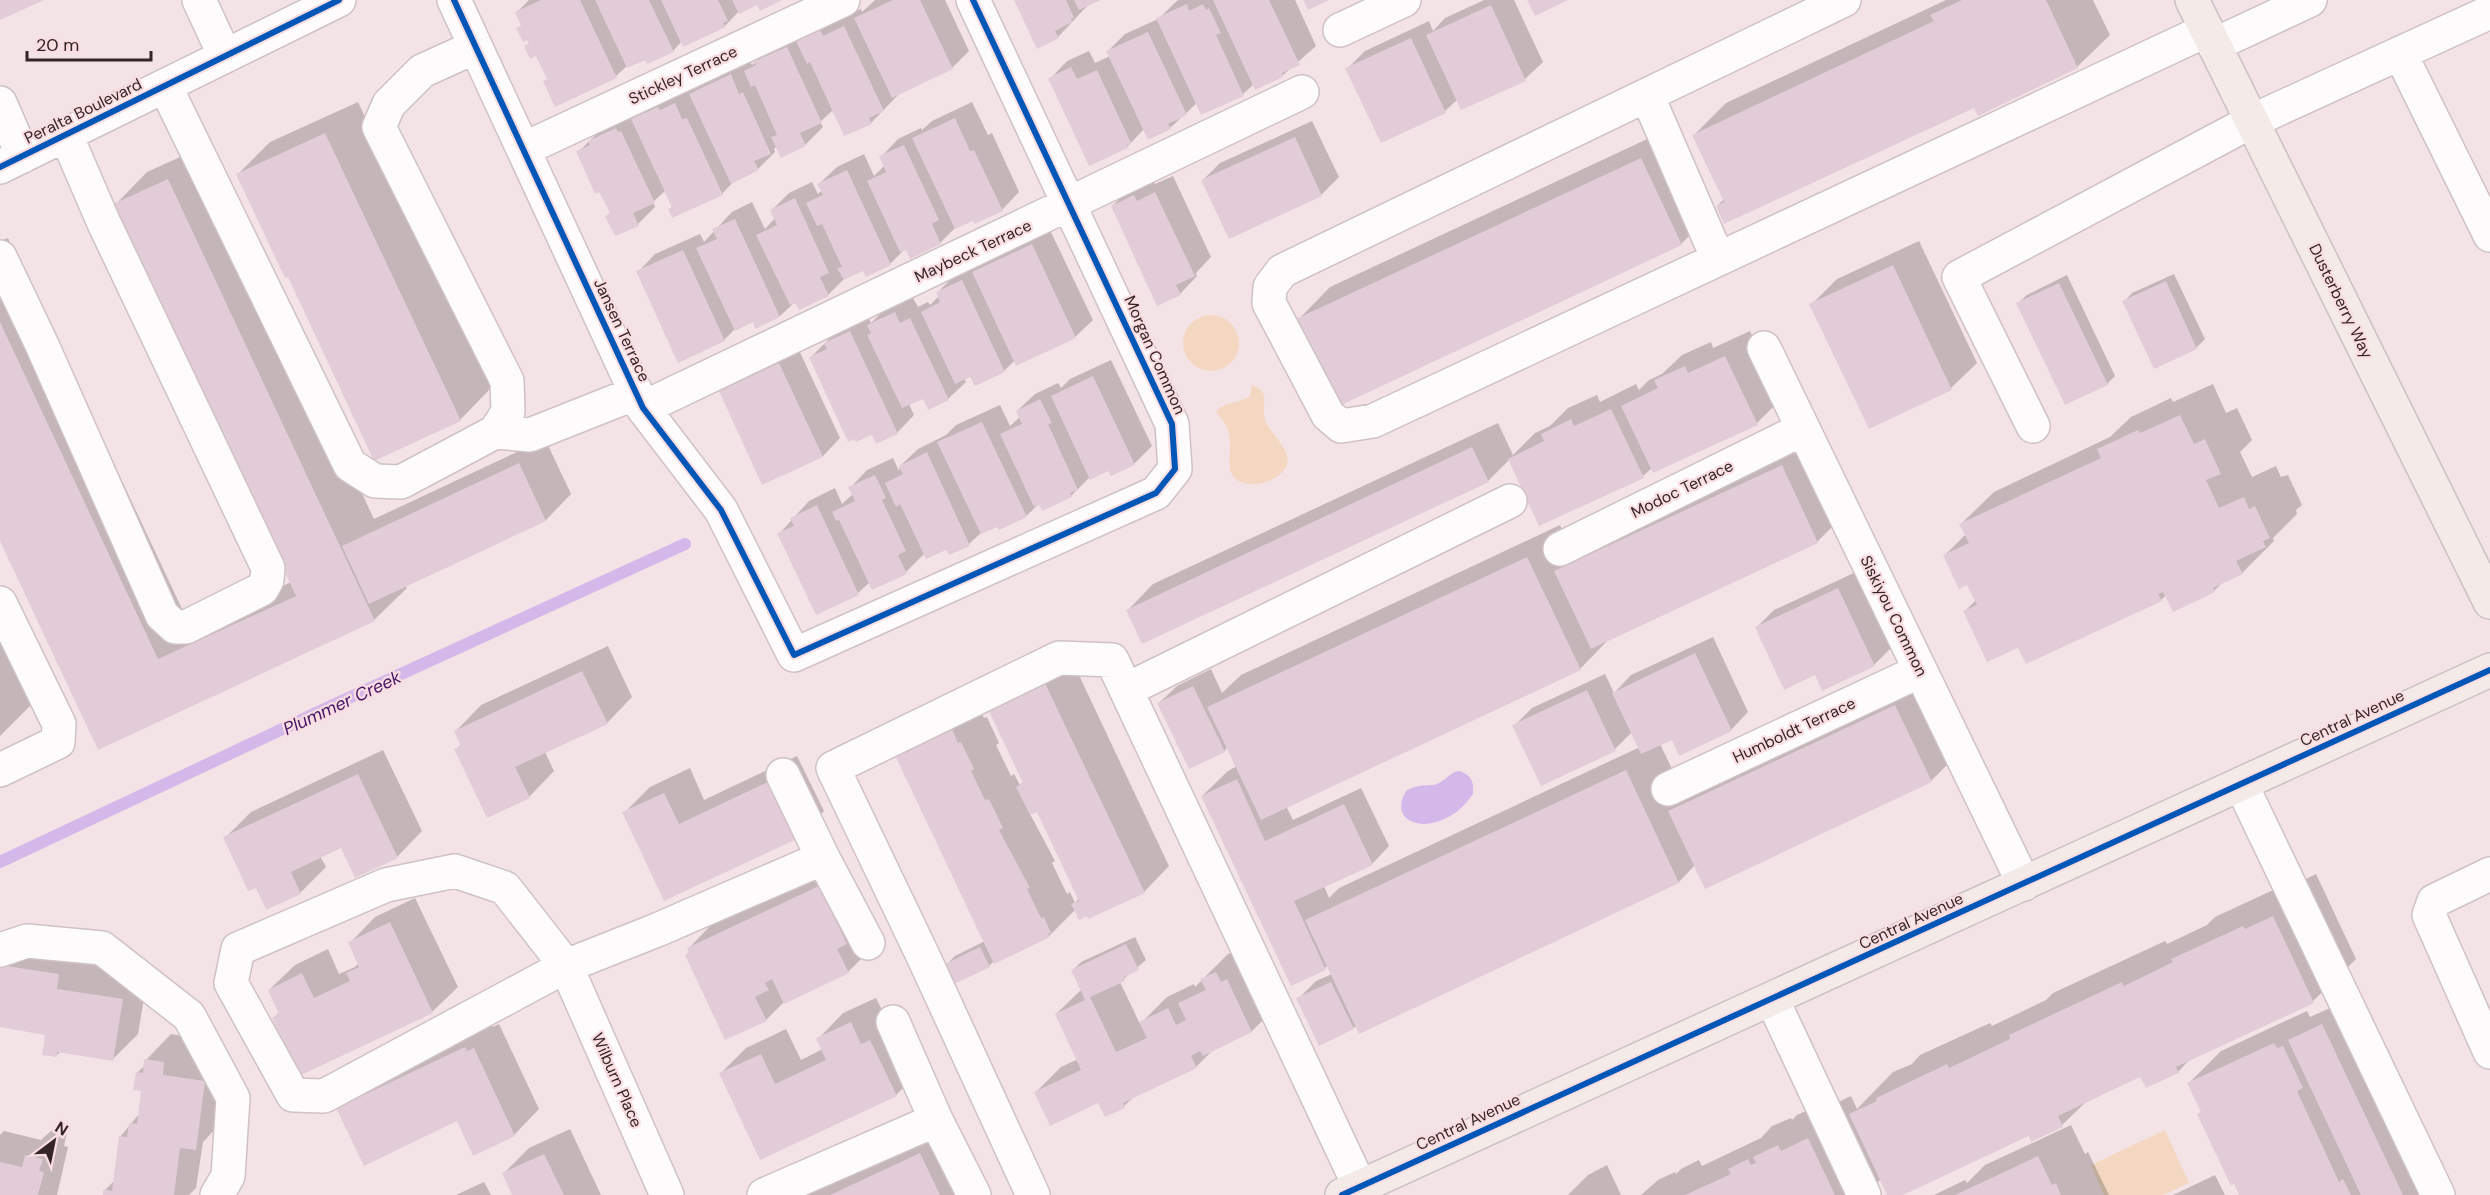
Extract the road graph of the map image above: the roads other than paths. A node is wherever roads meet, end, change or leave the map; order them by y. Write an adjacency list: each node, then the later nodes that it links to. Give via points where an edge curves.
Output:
1 (199, 0): 15 (street)
2 (339, 0): 15 (street, Peralta Boulevard)
3 (454, 0): 13 (street, Jansen Terrace)
4 (843, 0): 22 (street, Stickley Terrace)
5 (973, 0): 24 (street, Morgan Common)
6 (1404, 0): 11 (street)
7 (1844, 0): 18 (street)
8 (2192, 0): 12 (main road, Dusterberry Way)
9 (2310, 0): 12 (street)
10 (2490, 12): 14 (street)
11 (1340, 30)
12 (2211, 38): 20 (main road, Dusterberry Way); 27 (street)
13 (475, 47): 22 (street, Jansen Terrace); 32 (street, via 422,71 389,104 379,127 507,381 508,412)
14 (2400, 53): 20 (street); 25 (street)
15 (225, 56): 16 (street, Peralta Boulevard)
16 (165, 86): 21 (street, Peralta Boulevard); 32 (street, via 350,465 375,481 401,482)
17 (1302, 92): 24 (street, Maybeck Terrace)
18 (1647, 95): 27 (street); 27 (street, via 1282,271 1270,287 1269,303 1328,415 1341,426 1373,421)
19 (0, 103): 23 (street)
20 (2252, 121): 30 (street, via 1959,277); 35 (main road, Dusterberry Way)
21 (66, 135): 23 (street, Peralta Boulevard); 26 (street, via 268,568 262,589 186,627 175,627 162,615)
22 (524, 150): 29 (street, Jansen Terrace)
23 (11, 161)
24 (1071, 204): 29 (street, Maybeck Terrace); 37 (street, Morgan Common, via 1172,424 1175,469 1156,493)
25 (2490, 235)
26 (0, 257)
27 (1718, 259)
28 (1764, 348): 31 (street, Siskiyou Common)
29 (639, 400): 32 (street, Maybeck Terrace, via 530,435); 37 (street, Jansen Terrace, via 721,510)
30 (2033, 426)
31 (1803, 429): 34 (street, Modoc Terrace); 39 (street, Siskiyou Common)
32 (495, 432)
33 (1510, 501): 40 (street)
34 (1560, 549)
35 (2490, 602)
36 (0, 603): 41 (street, via 59,724 58,742)
37 (794, 655)
38 (2490, 670): 43 (main road, Central Avenue)
39 (1920, 671): 44 (street, Humboldt Terrace); 47 (street, Siskiyou Common)
40 (1126, 690): 55 (street); 60 (street, via 1112,660 1059,658 833,768)
41 (0, 770)
42 (783, 775): 45 (street)
43 (2241, 784): 47 (main road, Central Avenue); 62 (street)
44 (1668, 789)
45 (823, 858): 48 (street); 50 (street)
46 (2490, 874): 53 (street, via 2434,901 2429,915)
47 (2024, 884): 51 (main road, Central Avenue)
48 (868, 943)
49 (0, 950): 56 (street, via 27,941 102,948 189,1016 233,1098 228,1176)
50 (566, 966): 50 (street, Wilburn Place, via 324,1096 293,1095 231,983 238,950 386,885 454,871 505,888); 57 (street, Wilburn Place)
51 (1772, 999): 55 (main road, Central Avenue); 61 (street)
52 (893, 1022): 54 (street)
53 (2490, 1052)
54 (936, 1120): 58 (street); 59 (street)
55 (1351, 1191)
56 (217, 1195)
57 (667, 1195)
58 (764, 1195)
59 (974, 1195)
60 (1033, 1195)
61 (1864, 1195)
62 (2438, 1195)

